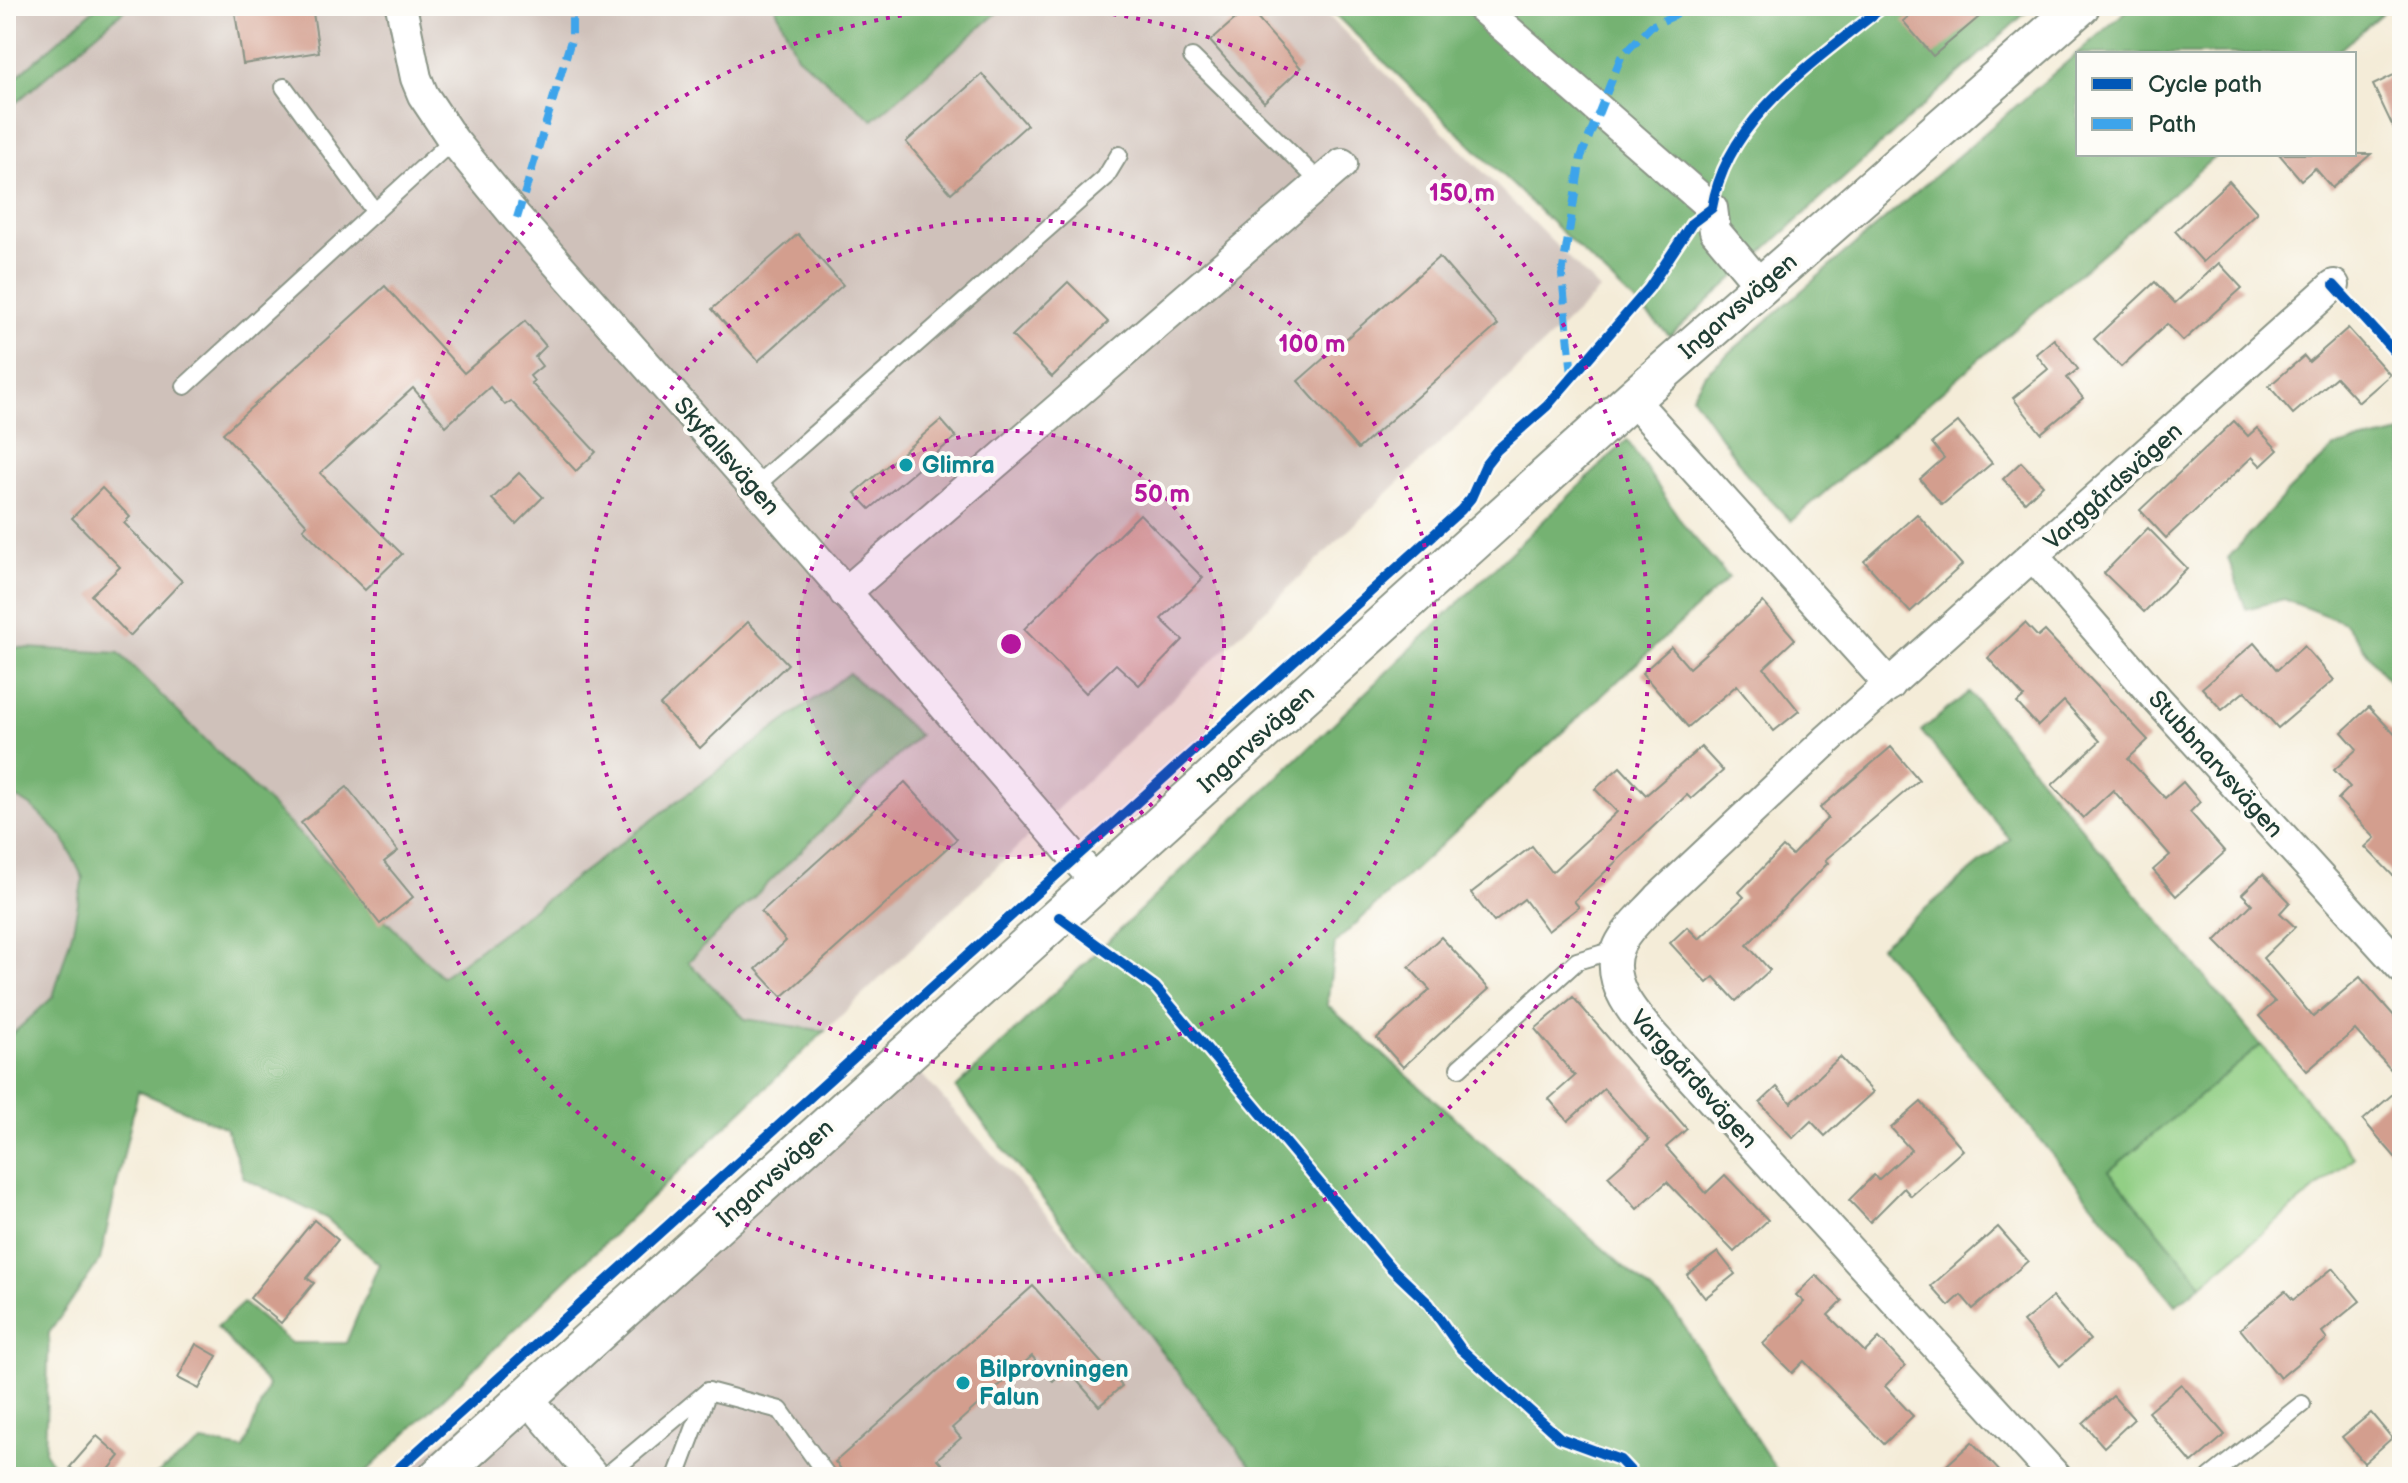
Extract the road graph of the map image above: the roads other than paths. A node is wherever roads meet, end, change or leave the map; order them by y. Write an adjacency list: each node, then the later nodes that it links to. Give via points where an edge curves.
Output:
1 (401, 6): 6 (street, Skyfallsvägen, via 416,78)
2 (1480, 6): 11 (street, via 1712,208 1715,231)
3 (2080, 6): 11 (street, Ingarvsvägen)
4 (1192, 57): 8 (lane)
5 (284, 87): 9 (lane)
6 (453, 140): 9 (lane); 14 (street, Skyfallsvägen)
7 (1119, 155): 14 (lane, via 1105,178)
8 (1331, 173): 16 (street)
9 (375, 212): 12 (lane)
10 (2334, 285): 15 (street, Varggårdsvägen)
11 (1761, 286): 13 (street, Ingarvsvägen)
12 (185, 386)
13 (1632, 399): 17 (street); 18 (street, Ingarvsvägen)
14 (754, 487): 16 (street, Skyfallsvägen)
15 (2034, 557): 17 (street, Varggårdsvägen); 20 (street, Stubbnarvsvägen)
16 (845, 593): 18 (street, Skyfallsvägen)
17 (1890, 685): 19 (street, Varggårdsvägen, via 1659,898)
18 (1097, 883): 23 (street, Ingarvsvägen)
19 (1617, 949): 21 (lane, via 1577,961); 30 (street, Varggårdsvägen, via 1615,972 1631,1008)
20 (2402, 968)
21 (1459, 1068)
22 (708, 1391): 27 (lane); 28 (lane); 29 (lane, via 780,1410)
23 (527, 1397): 25 (street, Ingarvsvägen); 26 (street)
24 (2302, 1404): 31 (lane)
25 (438, 1477)
26 (594, 1477)
27 (605, 1477)
28 (676, 1477)
29 (828, 1477)
30 (2056, 1477)
31 (2210, 1477)

